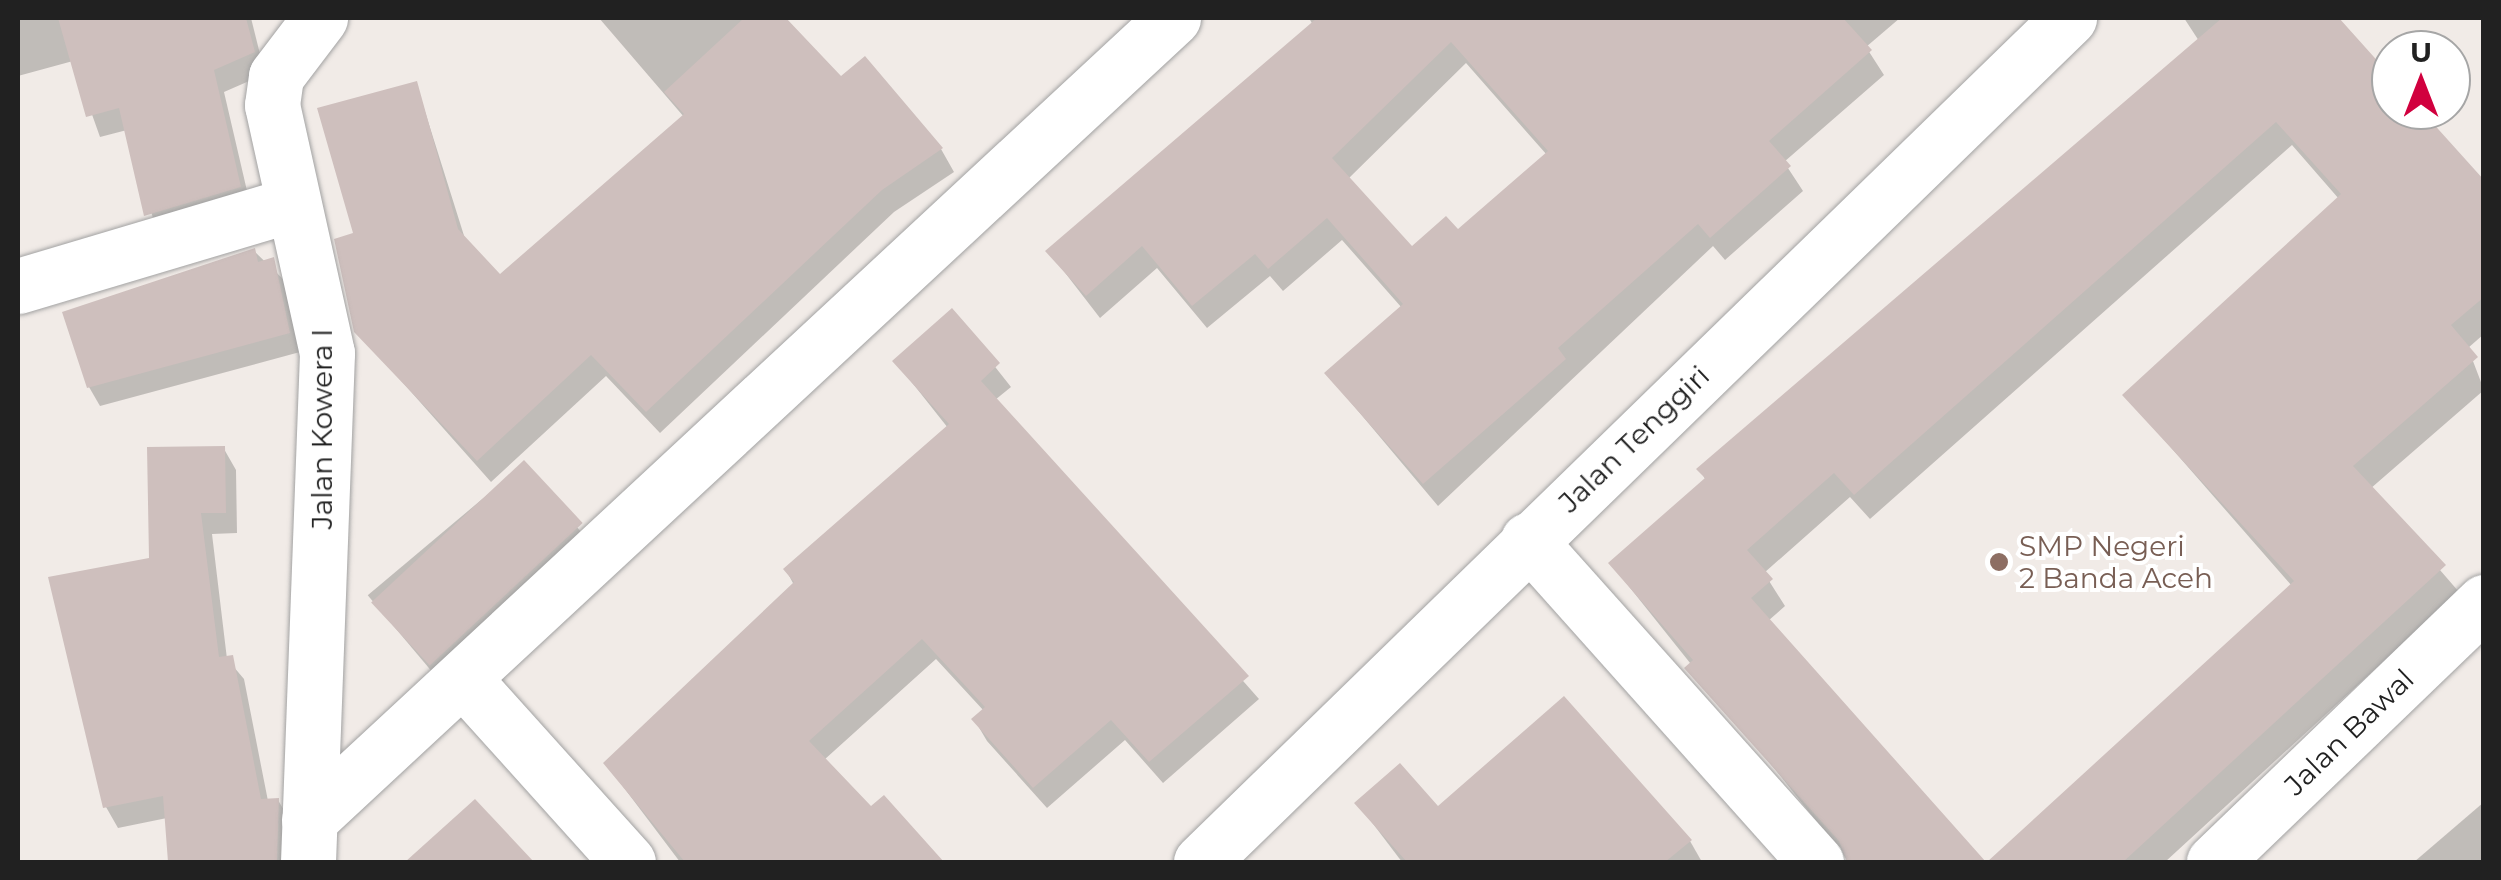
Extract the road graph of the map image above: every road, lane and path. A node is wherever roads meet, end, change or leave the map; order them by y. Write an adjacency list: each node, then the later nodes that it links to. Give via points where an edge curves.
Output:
1 (1173, 18): 8 (street)
2 (2069, 18): 6 (street, Jalan Tenggiri)
3 (315, 20): 4 (street, Jalan Kowera I, via 276,76 272,105)
4 (290, 206): 5 (street); 9 (street, Jalan Kowera I, via 318,287 327,353)
5 (18, 286)
6 (1528, 540): 11 (street, Jalan Tenggiri); 12 (street)
7 (2484, 602): 13 (street, Jalan Bawal)
8 (466, 682): 9 (street); 10 (street)
9 (309, 841)
10 (628, 862)
11 (1201, 862)
12 (1816, 862)
13 (2214, 862)

